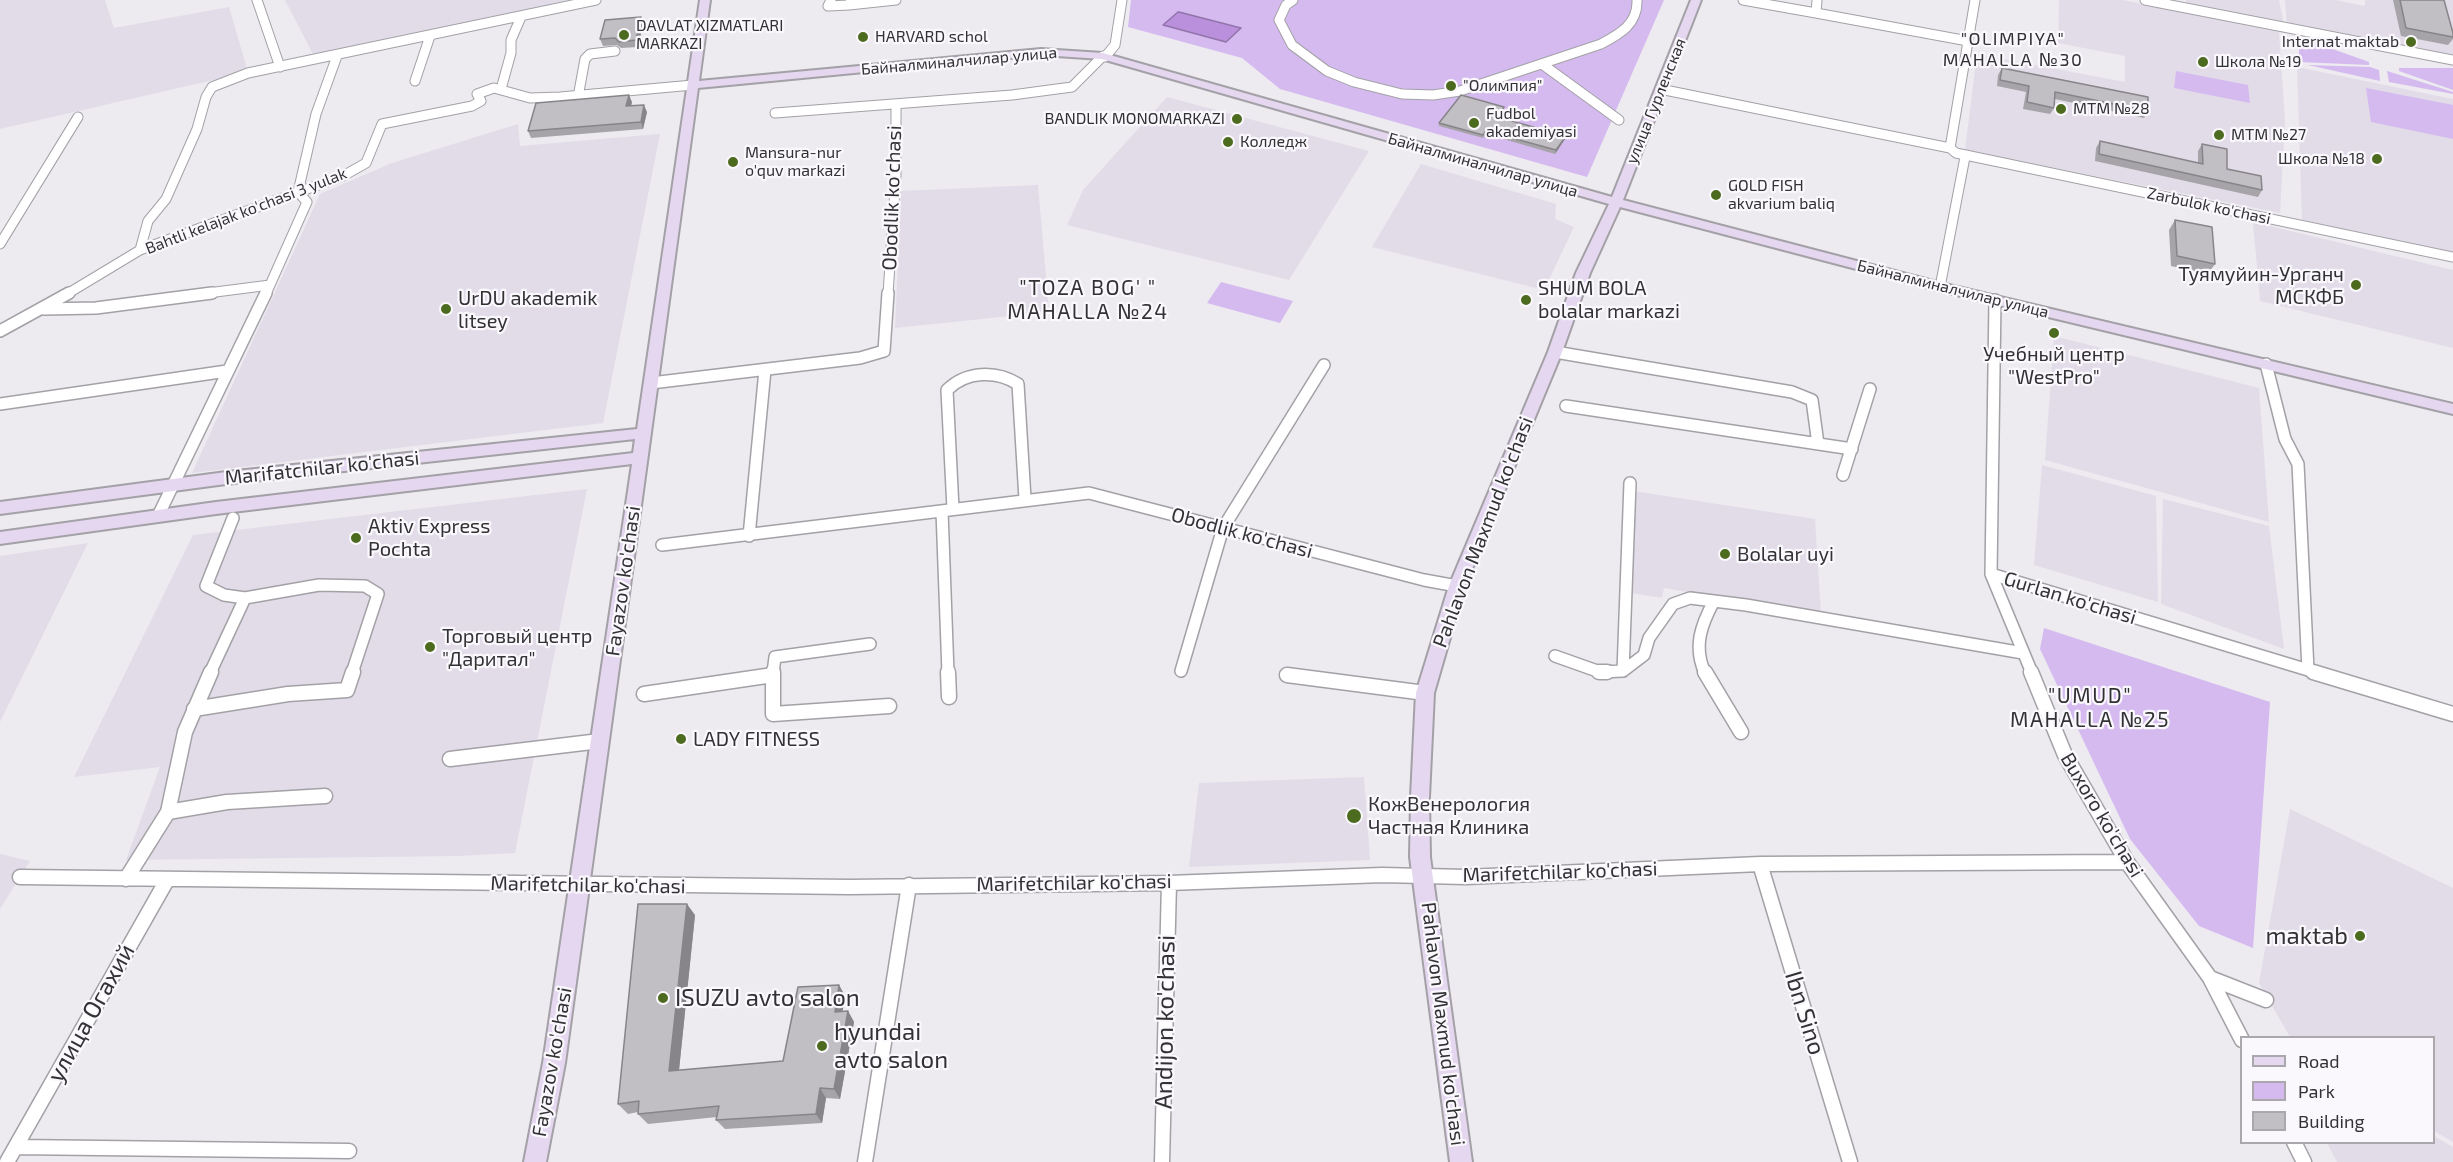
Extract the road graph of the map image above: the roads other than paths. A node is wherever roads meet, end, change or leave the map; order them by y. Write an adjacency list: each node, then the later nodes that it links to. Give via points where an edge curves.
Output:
1 (256, 0): 24 (street)
2 (596, 0): 16 (street)
3 (705, 0): 26 (street, Fayazov ko'chasi)
4 (831, 0): 14 (street, via 828,6)
5 (896, 0): 14 (street)
6 (1122, 0): 21 (street, via 1115,45)
7 (1293, 0): 23 (street, via 1279,20 1292,45 1327,71 1354,82 1402,94 1433,95 1460,91)
8 (1638, 0): 23 (street, via 1636,17 1621,33)
9 (1696, 0): 28 (street, улица Гурленская)
10 (1743, 0): 15 (street)
11 (1817, 0): 15 (street)
12 (1975, 0): 18 (street)
13 (2145, 0): 22 (street)
14 (850, 2)
15 (1816, 13): 18 (street)
16 (521, 17): 17 (street); 27 (street, via 511,40)
17 (430, 36): 20 (street); 25 (street)
18 (1968, 41): 34 (street)
19 (615, 51): 29 (street, via 585,58)
20 (337, 56): 24 (street); 36 (street, via 316,114)
21 (1104, 56): 26 (street, Байналминалчилар улица, via 1030,52); 30 (street, Obodlik ko'chasi, via 1072,87); 37 (street, Байналминалчилар улица)
22 (2453, 60)
23 (1542, 64): 33 (street)
24 (280, 67): 39 (street, via 212,87 166,199 148,221)
25 (415, 81)
26 (693, 85): 29 (street, Байналминалчилар улица); 51 (street, Fayazov ko'chasi)
27 (501, 89): 29 (street, Байналминалчилар улица, via 530,98); 36 (street, Bahtli kelajak ko'chasi 3 yulak, via 483,90 477,94 481,101 472,106 382,124 366,163 344,176)
28 (1660, 89): 34 (street, Zarbulok ko'chasi); 37 (street, улица Гурленская)
29 (578, 97)
30 (896, 104): 31 (street, Obodlik ko'chasi); 49 (street, Obodlik ko'chasi, via 896,175 884,351 860,358)
31 (775, 113)
32 (78, 117): 38 (street)
33 (1619, 120)
34 (1950, 148): 35 (street, Zarbulok ko'chasi)
35 (1965, 157): 40 (street, Zarbulok ko'chasi); 42 (street)
36 (298, 192): 39 (street, Bahtli kelajak ko'chasi 3 yulak); 41 (street, via 307,202)
37 (1616, 202): 42 (street, Байналминалчилар улица); 46 (street, Pahlavon Maxmud ko'chasi, via 1583,273)
38 (0, 244)
39 (140, 250): 44 (street, Bahtli kelajak ko'chasi 3 yulak)
40 (2453, 257)
41 (270, 285): 44 (street, via 96,308); 50 (street)
42 (1940, 287): 43 (street, Байналминалчилар улица)
43 (1995, 300): 47 (street, Байналминалчилар улица); 72 (street, Gurlan ko'chasi)
44 (42, 309): 45 (street, Bahtli kelajak ko'chasi 3 yulak)
45 (0, 331)
46 (1555, 352): 57 (street, via 1800,393 1812,400); 73 (street, Pahlavon Maxmud ko'chasi)
47 (2266, 364): 55 (street, Байналминалчилар улица); 79 (street, via 2285,440 2298,464)
48 (1324, 365): 68 (street)
49 (765, 370): 51 (street, Obodlik ko'chasi); 69 (street)
50 (227, 371): 53 (street); 62 (street)
51 (651, 383): 56 (street, Fayazov ko'chasi)
52 (1870, 389): 58 (street)
53 (0, 404)
54 (1566, 406): 57 (street)
55 (2453, 410)
56 (644, 433): 59 (street, Fayazov ko'chasi); 62 (street, Marifatchilar ko'chasi)
57 (1818, 444): 58 (street)
58 (1852, 449): 60 (street)
59 (640, 457): 66 (street, Marifatchilar ko'chasi); 91 (street, Fayazov ko'chasi)
60 (1843, 475)
61 (1630, 483): 81 (street)
62 (173, 485): 64 (street, Marifatchilar ko'chasi); 66 (street)
63 (1025, 499): 65 (street, Obodlik ko'chasi); 65 (street, via 1018,384 1001,374 970,376 953,381 946,390); 68 (street, Obodlik ko'chasi, via 1089,493)
64 (0, 508)
65 (947, 510): 69 (street, Obodlik ko'chasi); 86 (street)
66 (158, 516): 70 (street, Marifatchilar ko'chasi)
67 (233, 518): 74 (street, via 206,586 224,595)
68 (1223, 528): 73 (street, Obodlik ko'chasi); 80 (street)
69 (749, 536): 71 (street, Obodlik ko'chasi)
70 (0, 538)
71 (662, 545)
72 (1991, 574): 77 (street, Buxoro ko'chasi); 79 (street, Gurlan ko'chasi)
73 (1457, 586): 84 (street, Pahlavon Maxmud ko'chasi)
74 (245, 598): 88 (street); 88 (street, via 319,585 365,586 378,594 347,690 288,694)
75 (1714, 601): 77 (street); 81 (street, via 1690,598 1672,604 1644,655); 90 (street, via 1697,634 1697,651)
76 (870, 644): 82 (street, via 775,657)
77 (2023, 653): 95 (street, Buxoro ko'chasi, via 2065,755)
78 (1555, 656): 81 (street, via 1600,672)
79 (2308, 670): 89 (street, Gurlan ko'chasi)
80 (1181, 671)
81 (1623, 671)
82 (773, 675): 85 (street); 87 (street, via 772,714)
83 (1287, 675): 84 (street)
84 (1425, 693): 97 (street, Pahlavon Maxmud ko'chasi, via 1420,797)
85 (644, 694)
86 (949, 697)
87 (890, 706)
88 (194, 709): 94 (street, via 185,732)
89 (2453, 714)
90 (1741, 732)
91 (600, 741): 92 (street); 102 (street, Fayazov ko'chasi)
92 (450, 759)
93 (325, 796): 94 (street, via 227,802)
94 (168, 812): 99 (street)
95 (2127, 862): 96 (street, Marifetchilar ko'chasi); 104 (street, Buxoro ko'chasi)
96 (1760, 864): 97 (street, Marifetchilar ko'chasi); 115 (street, Ibn Sino)
97 (1424, 876): 101 (street, Marifetchilar ko'chasi); 114 (street, Pahlavon Maxmud ko'chasi)
98 (20, 877): 99 (street, Marifetchilar ko'chasi)
99 (126, 879): 100 (street, Marifetchilar ko'chasi)
100 (167, 880): 102 (street, Marifetchilar ko'chasi); 108 (street, улица Огахий)
101 (1169, 883): 103 (street, Marifetchilar ko'chasi); 113 (street, Andijon ko'chasi)
102 (580, 885): 103 (street, Marifetchilar ko'chasi); 111 (street, Fayazov ko'chasi)
103 (909, 885): 112 (street)
104 (2210, 978): 105 (street); 106 (street, Buxoro ko'chasi)
105 (2266, 1000)
106 (2240, 1038)
107 (2295, 1144): 116 (street)
108 (16, 1147): 109 (street); 110 (street, улица Огахий)
109 (349, 1151)
110 (7, 1162)
111 (535, 1162)
112 (865, 1162)
113 (1162, 1162)
114 (1461, 1162)
115 (1850, 1162)
116 (2304, 1162)

